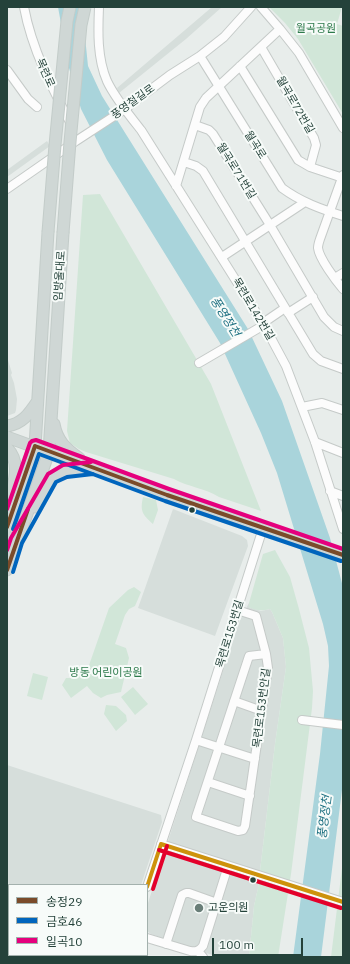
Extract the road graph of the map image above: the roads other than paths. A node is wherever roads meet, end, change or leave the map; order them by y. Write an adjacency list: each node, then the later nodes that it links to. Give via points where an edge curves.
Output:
1 (24, 7): 17 (street, 목련로, via 35,50)
2 (70, 7): 38 (main road, 임방울대로, bridge, via 55,145)
3 (85, 7): 39 (main road, 임방울대로, bridge, via 70,142)
4 (99, 7): 14 (street, 목련로142번길, via 98,42 103,69)
5 (251, 7): 9 (street, 풍영철길로, via 224,37)
6 (261, 7): 7 (street)
7 (280, 29): 8 (street); 16 (street, via 299,53)
8 (261, 47): 10 (street); 19 (street, 월곡로72번길, via 314,138 316,145)
9 (200, 56): 12 (street, 월곡로); 14 (street, 풍영철길로)
10 (240, 66): 12 (street); 19 (street, via 298,160)
11 (7, 70): 13 (street)
12 (219, 86): 15 (street, via 200,107); 23 (street, 월곡로, via 282,188)
13 (37, 107)
14 (124, 110): 17 (street, 풍영철길로); 21 (street, 목련로142번길, via 141,130)
15 (195, 125): 18 (street); 26 (street, 월곡로71번길, via 213,134)
16 (343, 128)
17 (76, 138): 22 (street, 풍영철길로, via 43,159 40,166)
18 (184, 162): 21 (street); 27 (street, via 196,166 203,172)
19 (310, 167): 20 (street)
20 (343, 177): 24 (street)
21 (176, 186): 28 (street, 목련로142번길)
22 (7, 189)
23 (305, 202): 24 (street, 월곡로); 26 (street)
24 (329, 212): 25 (street, 월곡로); 30 (street, via 318,248)
25 (343, 216)
26 (270, 226): 27 (street); 32 (street, 월곡로71번길)
27 (245, 242): 28 (street); 33 (street)
28 (222, 257): 34 (street, 목련로142번길)
29 (343, 273): 30 (street)
30 (334, 278): 31 (street)
31 (343, 289)
32 (313, 297): 33 (street); 35 (street, 월곡로71번길, via 324,317 334,327)
33 (285, 308): 34 (street); 37 (street, via 313,354 321,361)
34 (262, 325): 36 (street); 40 (street, 목련로142번길, via 286,366)
35 (343, 331)
36 (202, 362)
37 (343, 369)
38 (38, 401): 42 (main road, via 23,420); 45 (main road, 임방울대로)
39 (52, 406): 47 (main road, 임방울대로); 49 (main road, via 59,441)
40 (302, 407): 41 (street, via 322,403); 44 (street, 목련로142번길)
41 (343, 410)
42 (7, 426)
43 (7, 437): 45 (main road)
44 (315, 442): 48 (street); 50 (street, 목련로142번길)
45 (35, 446): 47 (main road); 53 (main road, 임방울대로)
46 (7, 448): 52 (main road, via 14,457 16,468)
47 (49, 452): 49 (main road); 56 (main road, 임방울대로)
48 (343, 453)
49 (93, 468): 54 (main road); 56 (main road, via 60,472 52,478)
50 (330, 491): 51 (street); 55 (street, 목련로142번길)
51 (343, 496)
52 (7, 519)
53 (7, 527)
54 (263, 528): 57 (main road); 59 (street, 목련로153번길)
55 (343, 529)
56 (12, 539): 58 (main road, 임방울대로)
57 (343, 555)
58 (7, 570)
59 (237, 610): 60 (street, 목련로153번안길, via 256,616); 65 (street, 목련로153번길)
60 (266, 654): 61 (street, via 249,656); 62 (street, 목련로153번안길, via 268,668)
61 (234, 701): 62 (street); 66 (street)
62 (262, 711): 67 (street, 목련로153번안길)
63 (302, 720): 64 (street)
64 (343, 725)
65 (196, 740): 66 (street); 70 (street, 목련로153번길)
66 (218, 748): 67 (street); 68 (street)
67 (255, 759): 69 (street, 목련로153번안길)
68 (208, 782): 69 (street); 69 (street, 목련로153번안길, via 196,817 238,831 243,830)
69 (250, 796)
70 (161, 844): 71 (street); 72 (street, 목련로153번길)
71 (228, 866): 73 (street); 74 (street)
72 (148, 885)
73 (343, 902)
74 (216, 903): 76 (street, via 189,893 182,895); 77 (street)
75 (148, 938): 76 (street)
76 (166, 944): 77 (street)
77 (201, 954)

